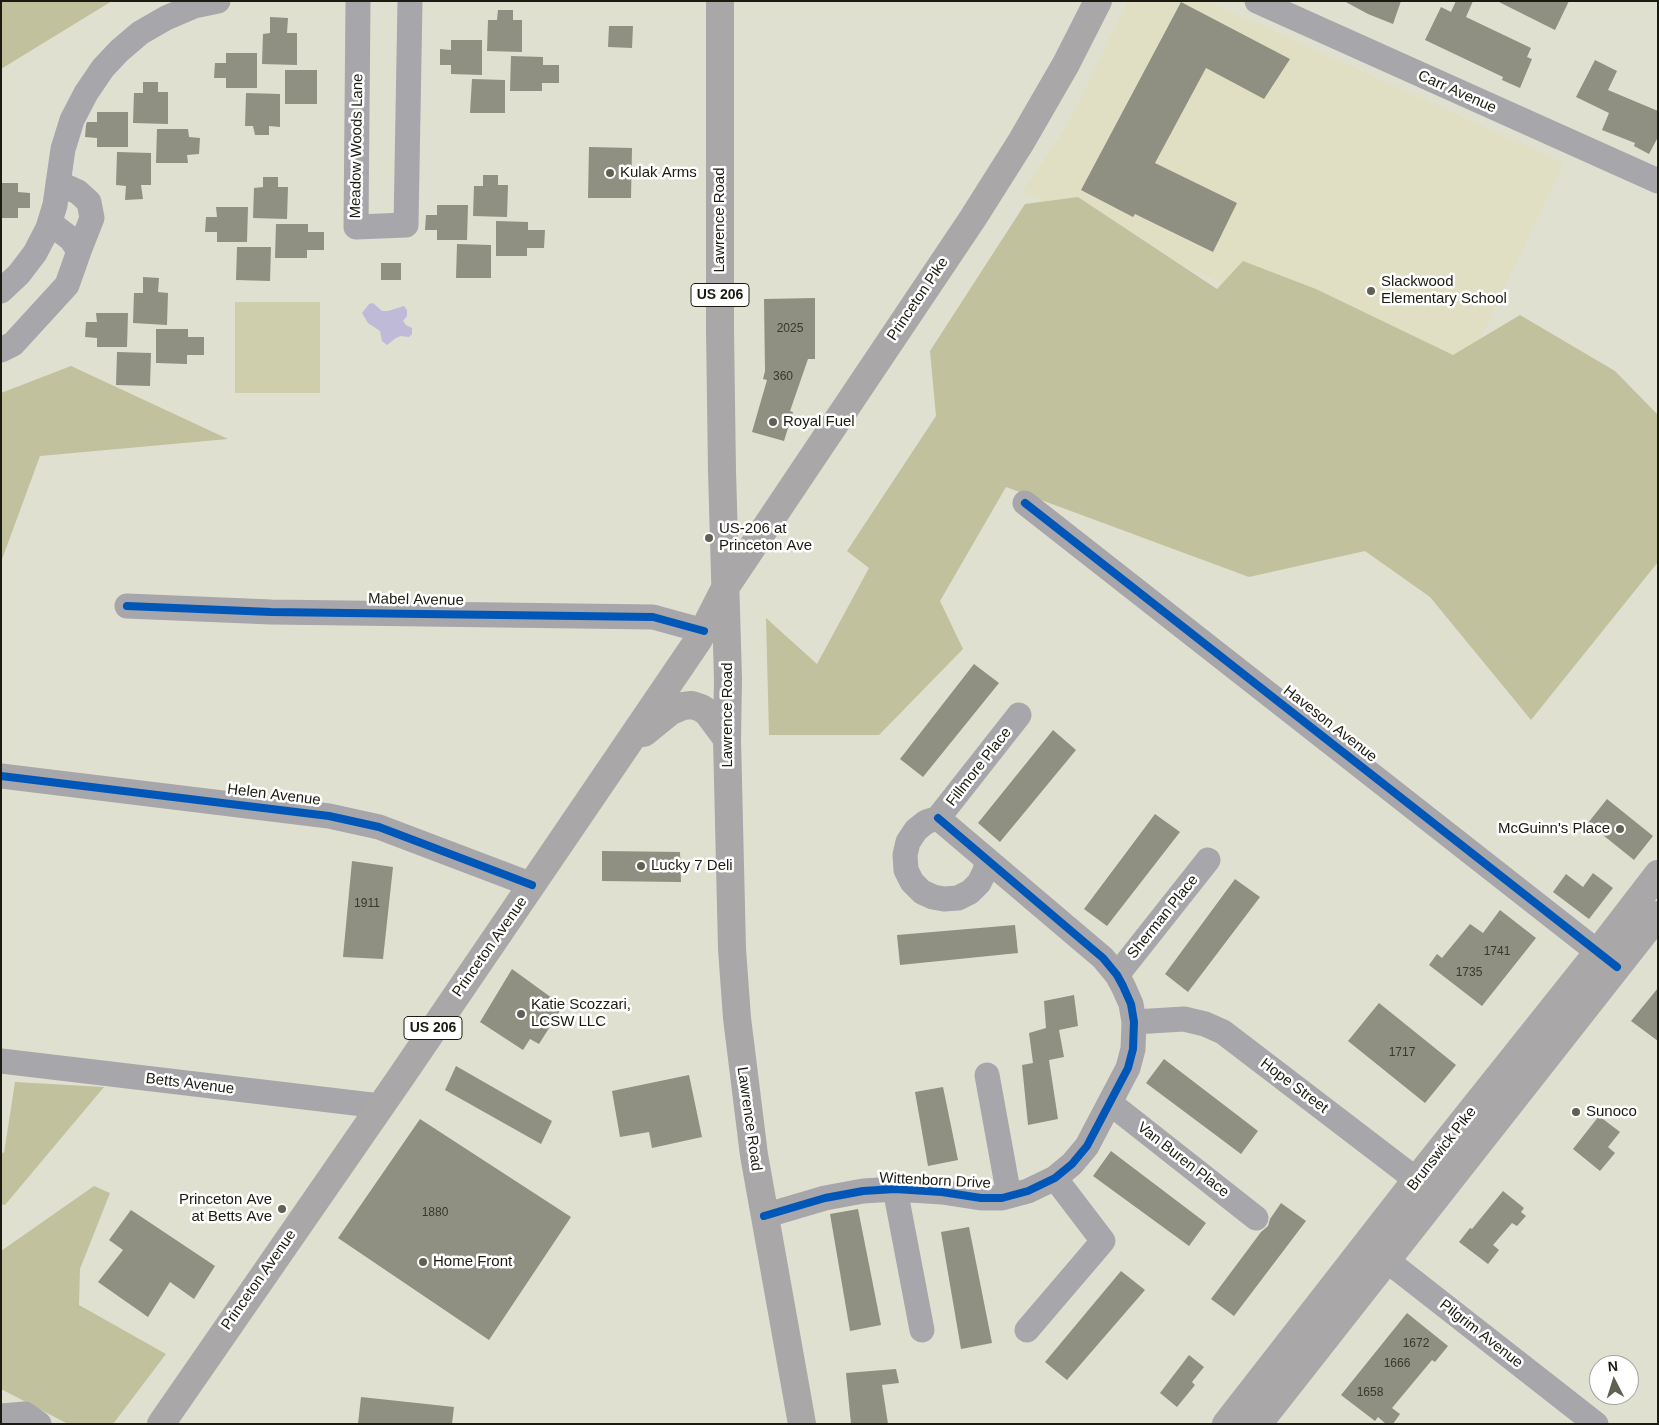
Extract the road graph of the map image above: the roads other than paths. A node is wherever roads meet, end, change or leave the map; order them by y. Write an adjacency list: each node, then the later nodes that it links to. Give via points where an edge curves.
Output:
1 (218, 1): 9 (street, via 194,6 140,33 103,68 72,120)
2 (358, 1): 3 (street, Meadow Woods Lane, via 356,226 406,225)
3 (410, 1)
4 (711, 1): 5 (street)
5 (720, 1): 15 (main road, Lawrence Road / US 206, via 720,330)
6 (1098, 1): 15 (main road, Princeton Pike, via 1066,64 973,218)
7 (1257, 1): 8 (street, Carr Avenue)
8 (1658, 181)
9 (58, 183): 10 (street); 11 (street, via 78,192 89,202 92,218)
10 (50, 223): 11 (street, via 71,239); 12 (street, via 35,252)
11 (79, 251): 13 (street, via 67,285 12,344)
12 (1, 291)
13 (1, 350)
14 (1025, 502): 28 (street, Haveson Avenue)
15 (725, 588): 17 (main road, Princeton Avenue / US 206); 19 (main road, Lawrence Road / US 206)
16 (127, 606): 17 (street, Mabel Avenue, via 271,612 653,617)
17 (704, 631): 20 (main road, Princeton Avenue / US 206)
18 (1019, 715): 22 (street, Fillmore Place)
19 (727, 739): 20 (main road, via 707,712 682,706 662,718); 39 (main road, Lawrence Road / US 206, via 732,949 737,1018 749,1126)
20 (621, 754): 26 (main road, Princeton Avenue / US 206)
21 (1, 776): 26 (street, Helen Avenue, via 329,816 379,828)
22 (938, 818): 23 (street, Wittenborn Drive); 23 (street, via 916,830 905,855 906,870 922,892 944,899 958,898 979,883)
23 (987, 860): 29 (street, Wittenborn Drive, via 1103,958)
24 (1208, 860): 29 (street, Sherman Place)
25 (1658, 874): 28 (main road, Brunswick Pike)
26 (532, 885): 34 (main road, Princeton Avenue / US 206)
27 (1658, 915): 28 (main road, Brunswick Pike)
28 (1608, 959): 36 (main road, Brunswick Pike)
29 (1117, 975): 30 (street, Wittenborn Drive, via 1124,986)
30 (1134, 1022): 33 (street, Wittenborn Drive, via 1133,1049 1128,1068); 36 (street, Hope Street, via 1184,1019 1223,1032)
31 (1, 1061): 34 (street, Betts Avenue)
32 (987, 1075): 38 (street)
33 (1110, 1103): 35 (street, Wittenborn Drive, via 1086,1146); 40 (street, Van Buren Place)
34 (380, 1106): 46 (main road, Princeton Avenue / US 206)
35 (1055, 1178): 38 (street, Wittenborn Drive); 43 (street, via 1103,1241)
36 (1427, 1188): 41 (main road, Brunswick Pike)
37 (895, 1189): 38 (street, Wittenborn Drive, via 981,1198); 39 (street, Wittenborn Drive, via 825,1198); 42 (street)
38 (1009, 1196)
39 (764, 1216): 47 (main road, Lawrence Road / US 206)
40 (1256, 1218)
41 (1376, 1253): 48 (main road, Brunswick Pike); 49 (main road, Brunswick Pike); 50 (street, Pilgrim Avenue)
42 (922, 1330)
43 (1027, 1330)
44 (3, 1419): 45 (street, via 25,1414)
45 (39, 1424)
46 (161, 1424)
47 (802, 1424)
48 (1226, 1424)
49 (1258, 1424)
50 (1596, 1424)

